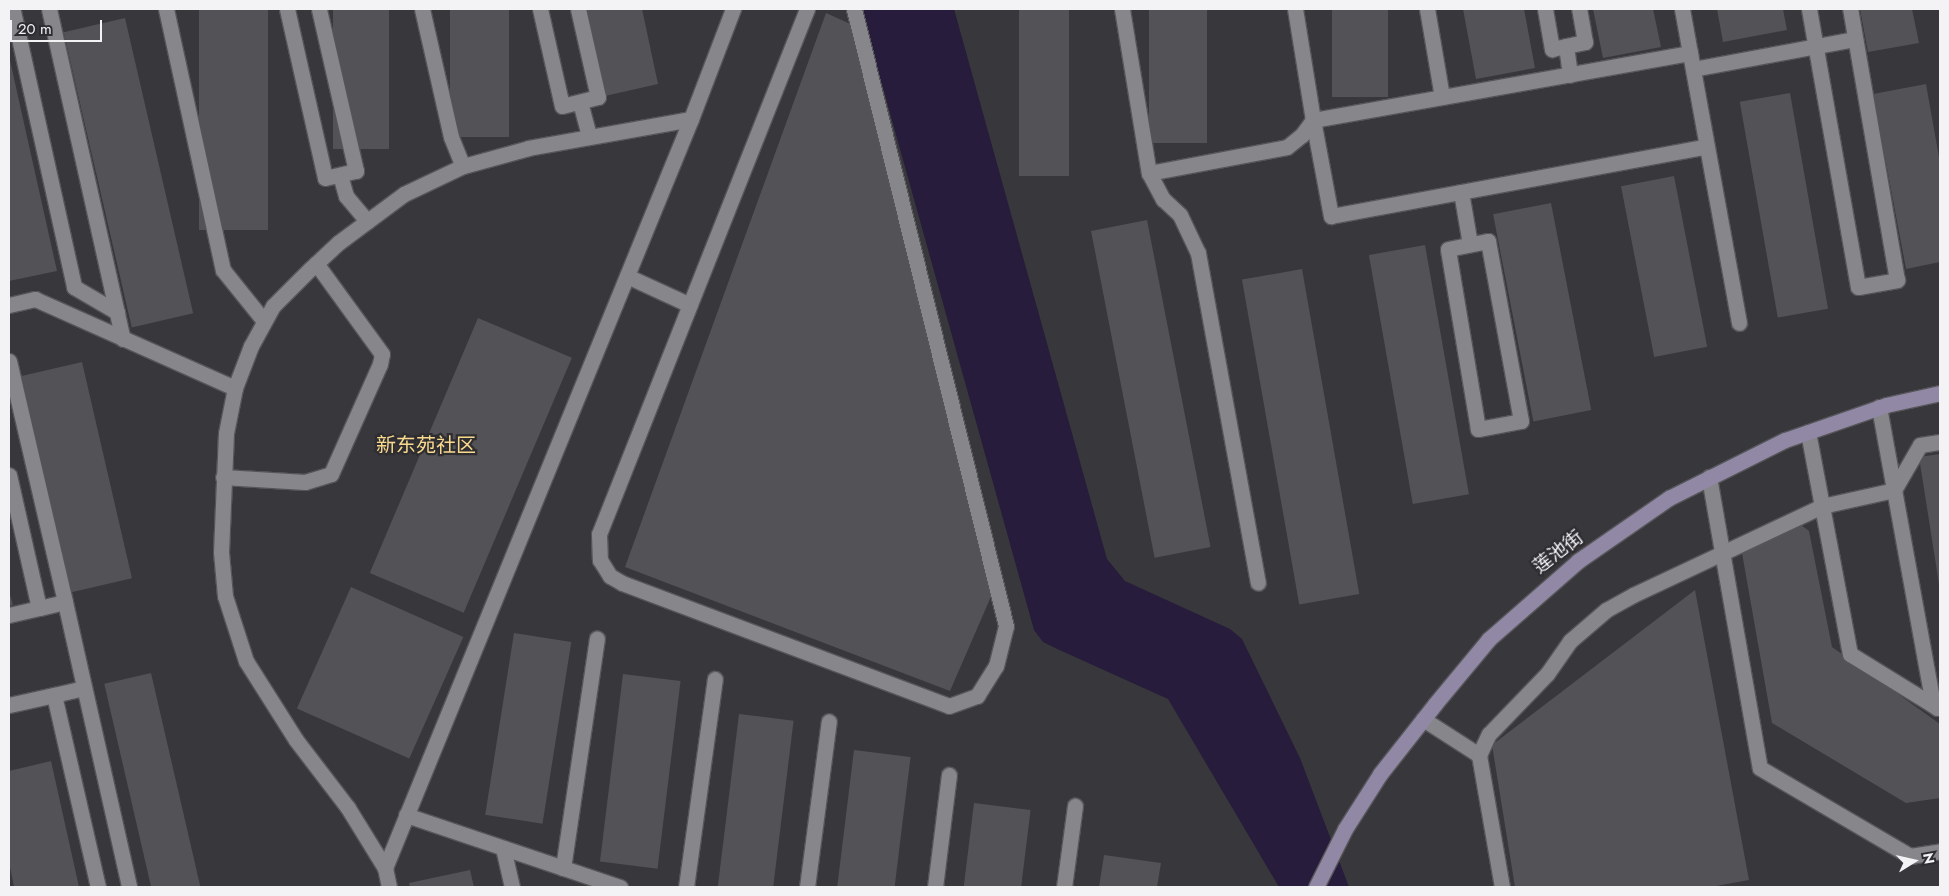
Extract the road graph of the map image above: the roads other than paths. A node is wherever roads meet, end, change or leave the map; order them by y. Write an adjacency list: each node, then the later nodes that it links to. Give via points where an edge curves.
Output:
1 (49, 9): 42 (street)
2 (166, 9): 43 (street, via 223,270)
3 (287, 9): 34 (street, via 326,178)
4 (319, 9): 34 (street, via 356,172)
5 (422, 9): 32 (street, via 451,137)
6 (540, 9): 27 (street, via 562,106)
7 (578, 9): 27 (street, via 598,98)
8 (733, 9): 28 (street)
9 (807, 9): 41 (street)
10 (854, 9): 41 (street, via 1006,626 996,666 976,696 949,706 622,584 610,576 600,560 599,534)
11 (1122, 9): 33 (street)
12 (1295, 9): 29 (street)
13 (1427, 9): 26 (street)
14 (1545, 9): 21 (street, via 1552,49)
15 (1579, 9): 21 (street, via 1585,42)
16 (1682, 9): 23 (street)
17 (1809, 9): 22 (street)
18 (1850, 9): 20 (street)
19 (15, 11): 42 (street, via 74,287)
20 (1855, 39): 22 (street); 22 (street, via 1897,280 1888,282 1858,287)
21 (1566, 46): 25 (street)
22 (1816, 46): 24 (street)
23 (1690, 53): 24 (street); 25 (street)
24 (1693, 69): 31 (street)
25 (1570, 75): 26 (street)
26 (1442, 97): 29 (street)
27 (580, 102): 30 (street)
28 (692, 119): 30 (street); 39 (street)
29 (1314, 120): 33 (street, via 1286,147); 35 (street, via 1331,216)
30 (589, 135): 32 (street)
31 (1707, 146): 35 (street); 44 (street)
32 (464, 166): 36 (street, via 404,194)
33 (1149, 173): 58 (street, via 1163,199 1180,215 1198,253)
34 (340, 175): 36 (street, via 346,196)
35 (1460, 192): 37 (street)
36 (367, 221): 38 (street)
37 (1470, 244): 37 (street, via 1488,241 1521,421 1478,429 1448,249)
38 (316, 263): 43 (street, via 272,306); 53 (street, via 382,354 380,364 331,474 305,482)
39 (627, 276): 41 (street); 73 (street)
40 (9, 305): 45 (street, via 35,299)
41 (690, 305)
42 (117, 312): 45 (street)
43 (264, 321): 47 (street)
44 (1739, 323)
45 (123, 339): 47 (street)
46 (9, 361): 59 (street)
47 (235, 388): 53 (street, via 226,433)
48 (1940, 393): 49 (main road, 莲池街)
49 (1879, 408): 50 (main road, 莲池街); 55 (street)
50 (1808, 432): 54 (main road, 莲池街); 56 (street)
51 (1940, 442): 55 (street, via 1920,445)
52 (9, 475): 60 (street)
53 (224, 477): 76 (street, via 221,552 225,596 246,661 296,740 348,808)
54 (1709, 477): 57 (street); 68 (main road, 莲池街, via 1623,527 1534,597 1489,639)
55 (1894, 490): 56 (street); 67 (street)
56 (1822, 506): 57 (street); 67 (street, via 1850,654)
57 (1722, 553): 70 (street, via 1606,610 1570,641 1547,674 1489,734); 75 (street, via 1760,768 1910,856)
58 (1258, 583)
59 (65, 602): 60 (street); 64 (street)
60 (39, 608): 61 (street)
61 (9, 615)
62 (597, 639): 77 (street)
63 (715, 679): 83 (street)
64 (84, 688): 65 (street); 79 (street)
65 (54, 695): 66 (street); 78 (street)
66 (9, 706)
67 (1937, 707)
68 (1423, 719): 70 (street); 87 (main road, 莲池街, via 1380,774 1345,829)
69 (829, 721): 84 (street)
70 (1479, 755): 88 (street)
71 (949, 775): 85 (street)
72 (1075, 806): 86 (street)
73 (406, 815): 74 (street); 76 (street)
74 (503, 848): 77 (street); 81 (street)
75 (1940, 851)
76 (384, 868): 80 (street)
77 (563, 868): 82 (street)
78 (98, 887)
79 (129, 887)
80 (389, 887)
81 (512, 887)
82 (620, 887)
83 (686, 887)
84 (807, 887)
85 (935, 887)
86 (1064, 887)
87 (1316, 887)
88 (1502, 887)

